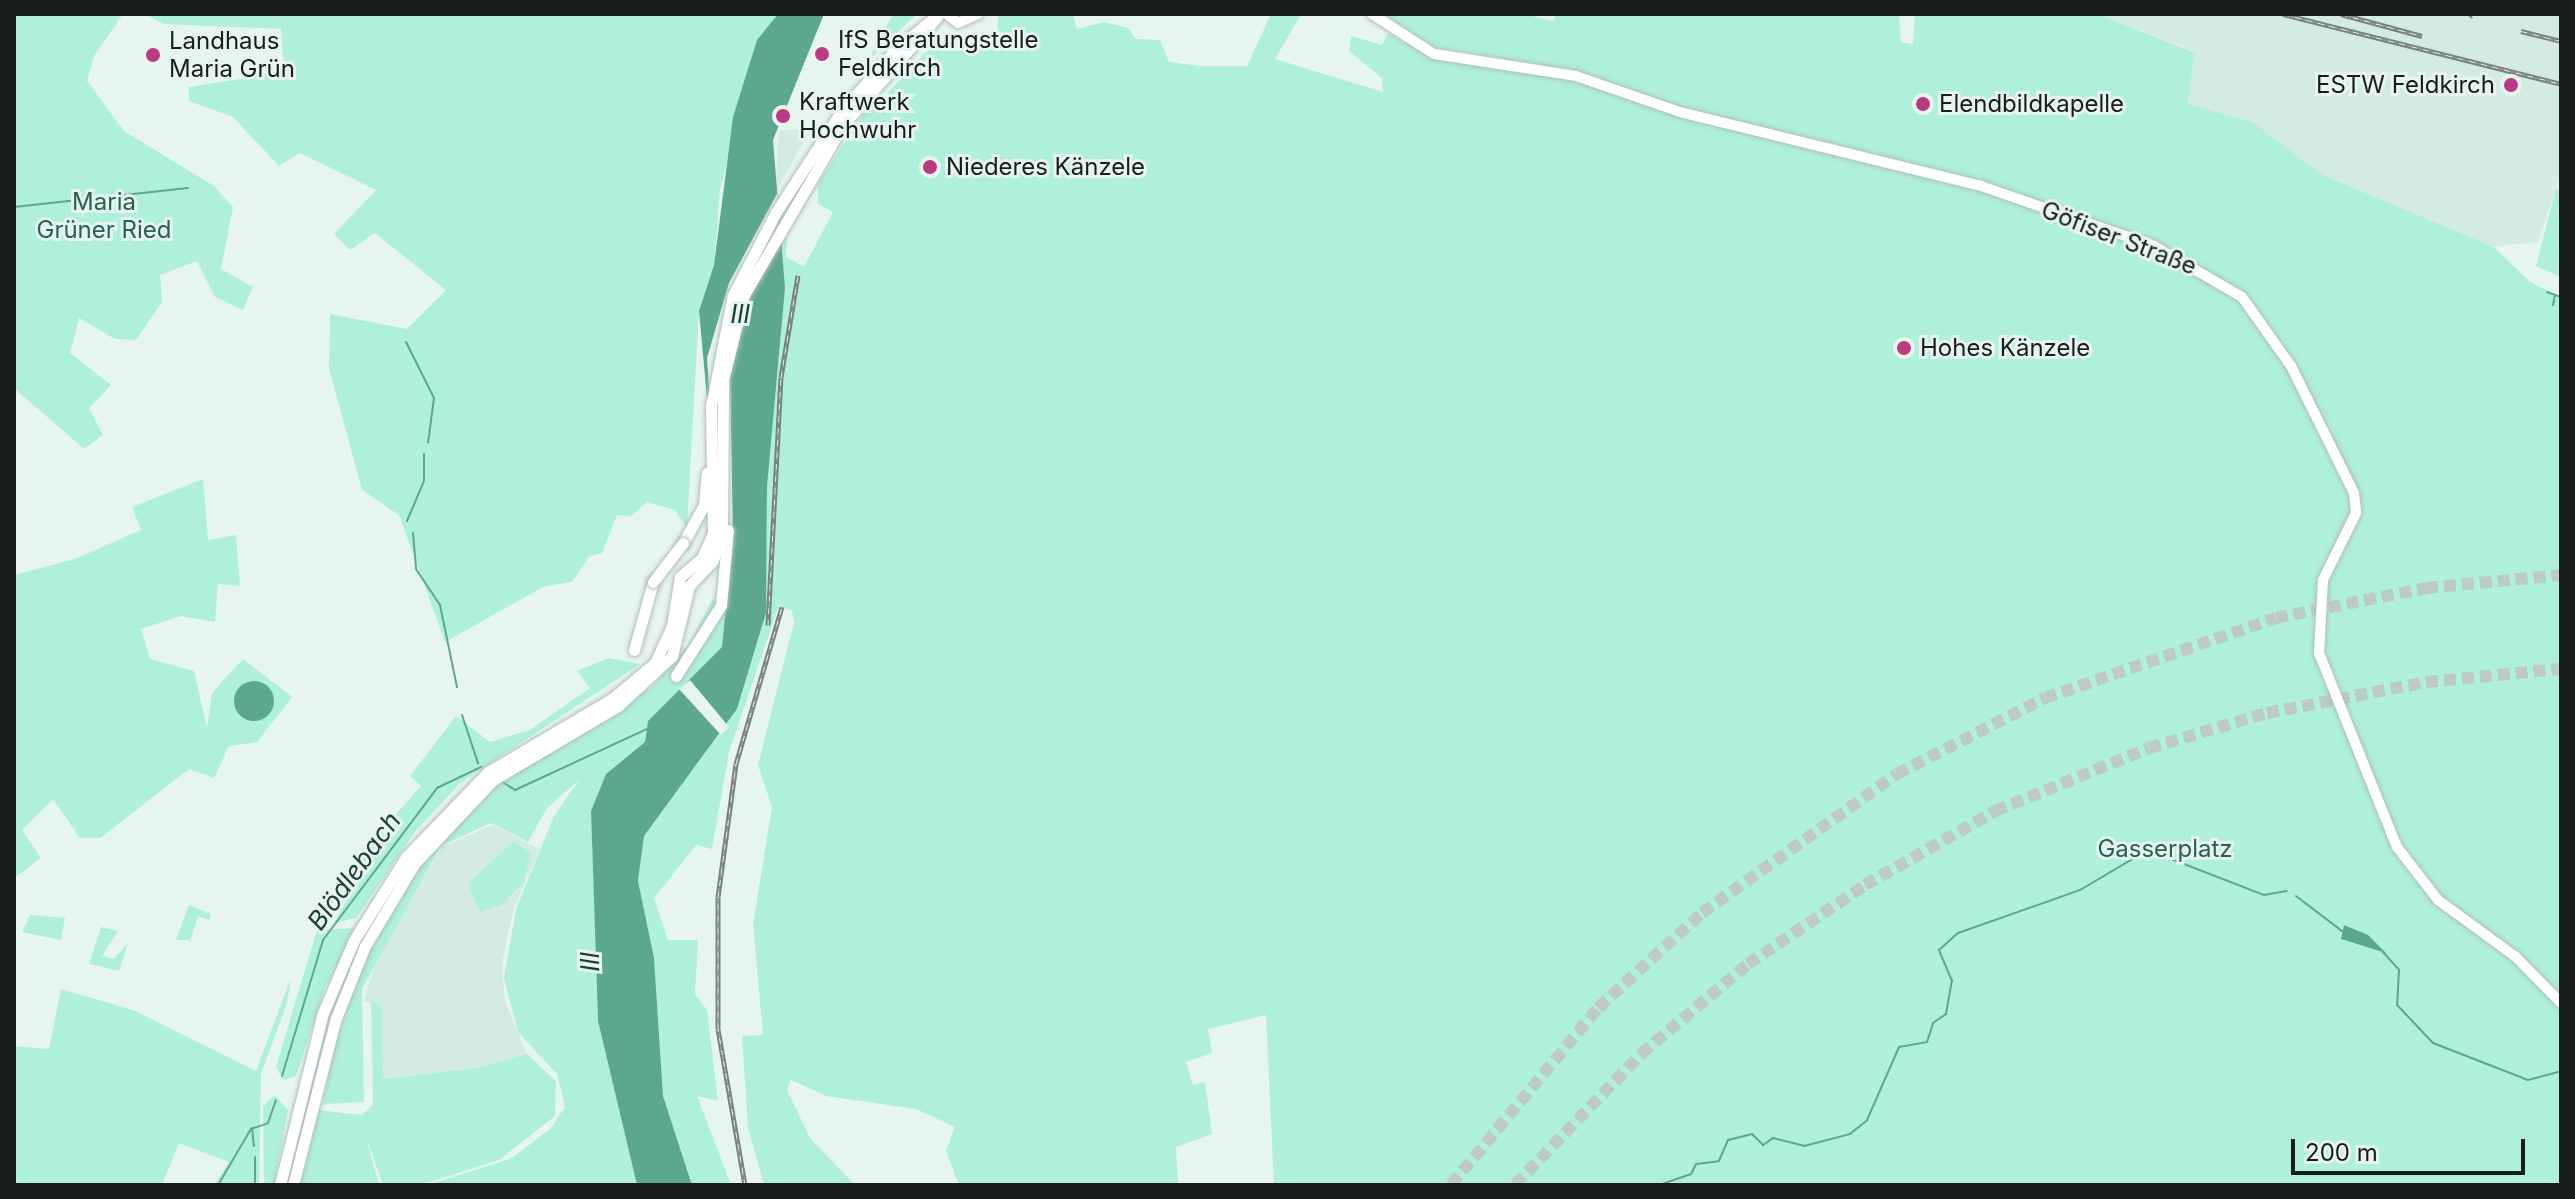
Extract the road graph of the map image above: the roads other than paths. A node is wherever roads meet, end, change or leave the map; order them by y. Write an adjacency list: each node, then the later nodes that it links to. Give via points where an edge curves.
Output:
1 (978, 14): 3 (main road, via 958,23)
2 (1372, 14): 12 (main road, Göfiser Straße, via 1414,45 1588,79 1680,112 1953,177 2154,246 2242,297 2271,332 2354,493 2353,523 2326,567 2318,638 2323,669 2397,847 2438,900 2516,957)
3 (941, 15): 4 (main road)
4 (877, 76): 5 (main road, via 783,200 733,295 710,433); 6 (main road, via 820,160 744,295 723,380)
5 (710, 470): 7 (main road, via 713,533); 10 (main road, bridge, via 704,505 653,582)
6 (723, 508): 7 (main road, via 713,560); 11 (main road, via 728,561 721,605)
7 (693, 573): 8 (main road); 8 (main road, via 667,563); 9 (main road)
8 (677, 583): 9 (main road); 13 (main road, via 672,626 655,663 468,789 388,883 323,1013)
9 (686, 596): 14 (main road, via 683,633 662,670 618,706 493,780 446,823 396,889 336,1018)
10 (634, 650)
11 (676, 676)
12 (2561, 1003)
13 (280, 1185)
14 (293, 1185)

